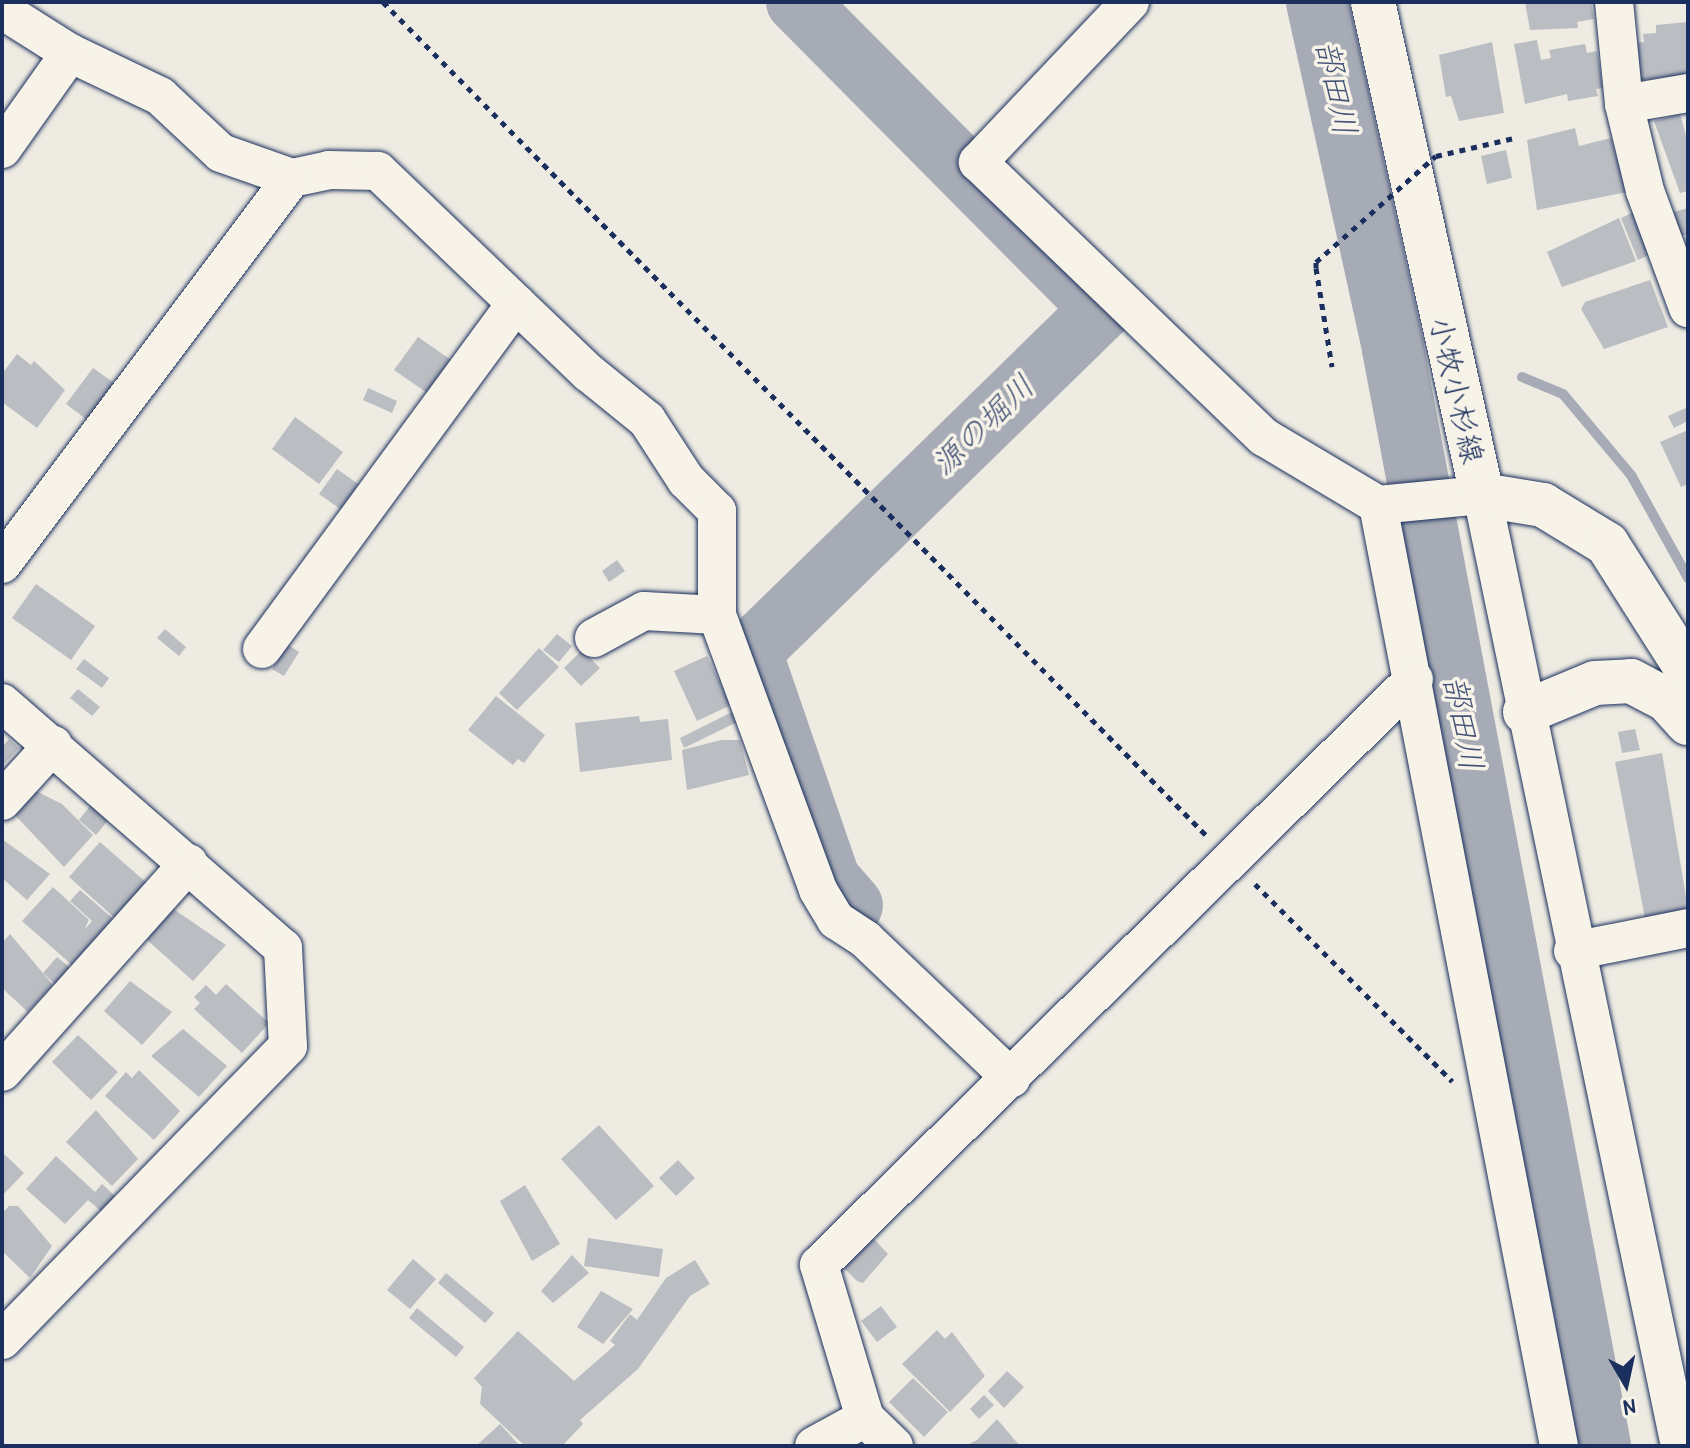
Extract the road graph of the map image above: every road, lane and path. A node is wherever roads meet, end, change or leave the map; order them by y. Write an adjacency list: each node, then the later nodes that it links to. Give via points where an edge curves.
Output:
1 (383, 2): 28 (path)
2 (1130, 2): 16 (street, via 978,162 1264,437)
3 (1373, 2): 15 (main road, 小牧小杉線)
4 (1614, 2): 8 (street)
5 (2, 10): 6 (street)
6 (70, 53): 10 (street); 11 (street, via 160,96 221,153)
7 (1688, 93): 8 (street)
8 (1624, 104): 13 (street, via 1645,191)
9 (1514, 138): 14 (path, bridge, via 1436,156 1316,262)
10 (2, 149)
11 (292, 178): 12 (street, via 329,170 378,171); 17 (street)
12 (516, 303): 18 (street, via 647,420 686,480 717,511); 20 (street)
13 (1688, 308)
14 (1332, 367)
15 (1465, 498): 16 (street); 21 (main road, 小牧小杉線, via 1543,505 1607,544); 24 (street)
16 (1390, 505): 22 (street)
17 (2, 564)
18 (717, 615): 19 (street, via 644,611); 33 (street, via 794,838 836,920 865,939)
19 (594, 638)
20 (262, 649)
21 (1688, 671)
22 (1414, 679): 28 (street); 39 (street)
23 (2, 703): 26 (street)
24 (1525, 712): 25 (main road, via 1595,683 1631,681 1667,700); 31 (street)
25 (1688, 723)
26 (53, 745): 27 (street); 29 (street)
27 (2, 801)
28 (1231, 861): 33 (street); 34 (path)
29 (189, 863): 32 (street); 35 (street, via 283,948 288,1046)
30 (1688, 928): 31 (street)
31 (1573, 951): 40 (street, via 1633,1202)
32 (2, 1072)
33 (1011, 1078): 36 (street, via 819,1265)
34 (1454, 1083)
35 (2, 1340)
36 (865, 1418): 37 (street); 38 (street)
37 (814, 1446)
38 (894, 1446)
39 (1559, 1446)
40 (1680, 1446)

